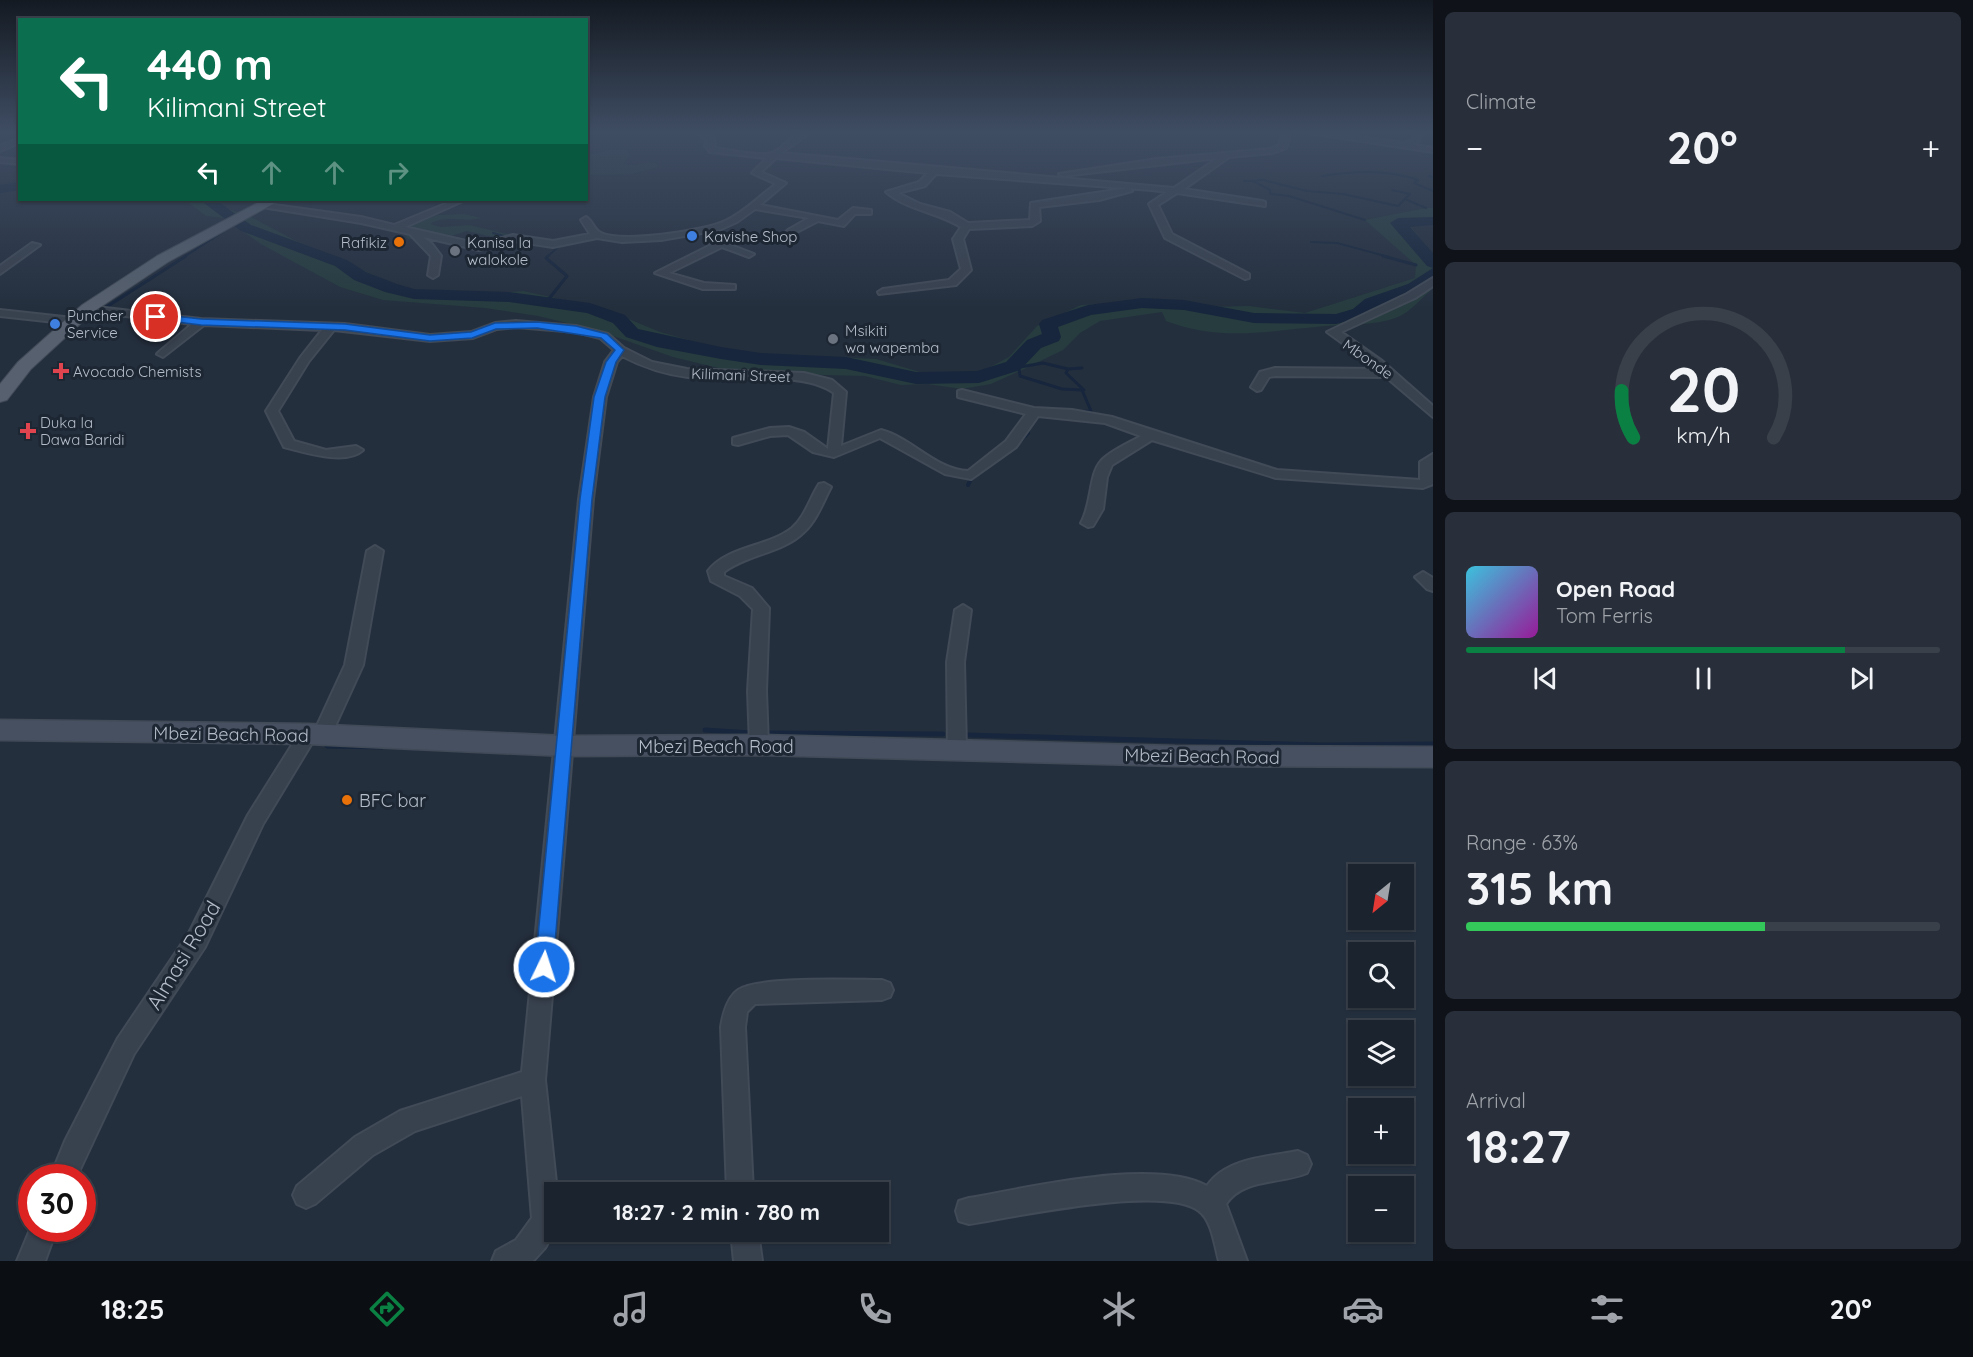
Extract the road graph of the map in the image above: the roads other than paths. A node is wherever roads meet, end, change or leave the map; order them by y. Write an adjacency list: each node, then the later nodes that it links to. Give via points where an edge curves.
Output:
1 (773, 190): 8 (street)
2 (898, 190): 12 (street, via 890,192 917,206 947,214)
3 (1128, 190): 12 (street, via 1034,205 1032,223)
4 (1178, 190): 7 (street); 23 (street, via 1153,204 1168,236)
5 (459, 201): 13 (street)
6 (267, 203): 13 (street); 27 (main road, via 162,260)
7 (1262, 204)
8 (750, 206): 10 (street); 16 (street, via 729,223)
9 (867, 212): 10 (street, via 853,211 844,223)
10 (816, 218): 15 (street)
11 (586, 220): 17 (street)
12 (966, 226): 26 (street, via 958,239 966,270 956,282)
13 (395, 228): 14 (street)
14 (411, 232): 17 (street, via 484,248 513,238 553,244); 22 (street, via 436,256)
15 (791, 232)
16 (693, 233): 17 (street, via 616,239); 18 (street)
17 (598, 235)
18 (721, 244): 20 (street); 25 (street, via 660,273 703,286)
19 (34, 245): 21 (street)
20 (749, 254)
21 (0, 271)
22 (433, 275)
23 (1245, 276)
24 (1433, 281): 34 (street, Mbonde, via 1411,296 1333,332)
25 (731, 286)
26 (883, 292)
27 (88, 309): 29 (main road); 30 (street, Kilimani Street)
28 (0, 313): 29 (street)
29 (73, 321): 37 (main road, via 37,350)
30 (201, 322): 31 (street, Kilimani Street); 33 (street)
31 (331, 326): 32 (street, Kilimani Street, via 430,338 472,335 495,326 537,325 604,336); 42 (street, via 272,411 289,444 326,453)
32 (620, 350): 43 (street, Kilimani Street, via 648,365 687,373 789,375 835,386 840,392); 52 (street, via 611,362 598,405 586,499)
33 (162, 354)
34 (1389, 373): 35 (street, via 1275,372 1264,375); 39 (street, Mbonde)
35 (1257, 387)
36 (962, 394): 38 (street)
37 (0, 395)
38 (1034, 412): 40 (street, via 1086,415); 43 (street, via 1011,444 971,475 952,472 881,434)
39 (1433, 413)
40 (1151, 435): 44 (street, via 1286,475 1423,484 1429,480 1427,462); 46 (street, via 1106,464 1100,477 1096,509)
41 (738, 441): 43 (street, via 786,430 821,452)
42 (356, 450)
43 (834, 453)
44 (1433, 458)
45 (824, 487): 51 (street, via 798,530 725,562 716,571 717,578 746,592 761,608)
46 (1088, 523)
47 (375, 551): 50 (street, Almasi Road, via 354,665)
48 (963, 610): 53 (street, via 955,667)
49 (0, 730): 50 (main road, Mbezi Beach Road)
50 (315, 735): 52 (main road, Mbezi Beach Road); 57 (street, Almasi Road, via 255,821 196,940 126,1046)
51 (759, 745): 52 (main road, Mbezi Beach Road); 53 (main road, Mbezi Beach Road)
52 (566, 746): 56 (street)
53 (957, 750): 54 (main road, Mbezi Beach Road)
54 (1433, 758)
55 (882, 990): 59 (street, via 752,994 741,1000 733,1027)
56 (533, 1080): 60 (street, via 409,1120 364,1146); 66 (street, via 546,1220 537,1239)
57 (68, 1164)
58 (1298, 1164): 61 (street, via 1238,1176 1223,1185)
59 (740, 1182)
60 (306, 1196)
61 (1211, 1203): 62 (street, via 1196,1191 1141,1187); 68 (street)
62 (969, 1211)
63 (38, 1242): 65 (street)
64 (746, 1242): 67 (street)
65 (31, 1261)
66 (506, 1261)
67 (748, 1261)
68 (1233, 1261)

